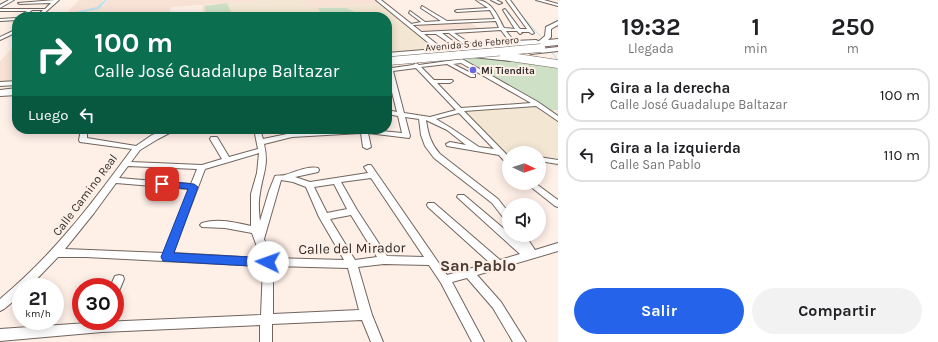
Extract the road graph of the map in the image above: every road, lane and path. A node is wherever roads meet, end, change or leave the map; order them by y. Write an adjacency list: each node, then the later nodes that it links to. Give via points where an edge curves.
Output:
1 (12, 0): 14 (street)
2 (378, 0): 59 (main road)
3 (382, 0): 26 (main road)
4 (478, 0): 17 (street)
5 (493, 0): 6 (street, via 500,3)
6 (497, 0)
7 (508, 0): 41 (street)
8 (538, 0): 13 (main road)
9 (548, 0): 13 (main road)
10 (22, 1): 11 (street); 19 (street)
11 (39, 1): 12 (street); 15 (street)
12 (56, 1): 23 (street)
13 (558, 4)
14 (0, 6)
15 (31, 9): 16 (street); 19 (street); 22 (street)
16 (43, 9)
17 (491, 9): 21 (street); 29 (street)
18 (0, 10): 19 (street)
19 (10, 10): 25 (street)
20 (505, 10): 39 (street)
21 (459, 11)
22 (27, 12)
23 (44, 12)
24 (410, 12): 27 (street)
25 (0, 18): 28 (street)
26 (406, 18): 27 (street); 35 (main road)
27 (417, 18): 31 (street)
28 (12, 19)
29 (498, 20): 30 (street); 36 (street)
30 (470, 21): 33 (street); 38 (street)
31 (423, 22)
32 (437, 22): 33 (street); 33 (street, via 422,9); 35 (street)
33 (445, 22)
34 (558, 23): 55 (main road, via 548,28 548,38)
35 (413, 24): 45 (main road)
36 (502, 29): 38 (street); 39 (street); 52 (street)
37 (471, 30): 38 (street); 40 (street); 47 (street)
38 (484, 30): 46 (street)
39 (518, 30): 41 (street); 51 (street)
40 (458, 31): 43 (street); 54 (street)
41 (531, 31): 55 (street)
42 (437, 32): 43 (street); 45 (street); 57 (street)
43 (450, 32): 54 (street)
44 (12, 33): 48 (street)
45 (424, 33): 59 (main road)
46 (495, 36)
47 (482, 37)
48 (0, 39)
49 (501, 39): 52 (street)
50 (487, 40): 56 (street)
51 (525, 40)
52 (510, 42): 55 (street); 56 (street)
53 (558, 42): 55 (highway, Avenida 5 de Febrero)
54 (470, 43): 56 (street); 57 (street)
55 (538, 43): 57 (main road, Avenida 5 de Febrero); 58 (highway, Avenida 5 de Febrero); 60 (highway, Avenida 5 de Febrero, bridge); 63 (highway, Avenida 5 de Febrero)
56 (492, 44)
57 (455, 48): 59 (main road, Avenida 5 de Febrero)
58 (558, 48): 60 (main road, Avenida 5 de Febrero)
59 (440, 49): 61 (main road); 62 (main road, Avenida 5 de Febrero)
60 (474, 55): 61 (main road, Avenida 5 de Febrero); 64 (highway, Avenida 5 de Febrero, bridge); 68 (highway, bridge, via 514,57)
61 (449, 60): 65 (main road, Avenida 5 de Febrero); 67 (street); 69 (street); 77 (street, via 462,61)
62 (392, 62)
63 (392, 62)
64 (392, 63)
65 (392, 63)
66 (392, 63): 67 (street)
67 (416, 65): 72 (street)
68 (558, 65)
69 (472, 76)
70 (392, 79): 82 (street)
71 (450, 81): 72 (street)
72 (432, 82): 78 (street)
73 (12, 84): 74 (highway)
74 (0, 85)
75 (12, 92): 76 (highway)
76 (0, 93)
77 (537, 104): 78 (street); 81 (street)
78 (459, 110): 83 (street); 97 (street)
79 (558, 111): 81 (street)
80 (392, 113): 82 (street)
81 (549, 113): 84 (street)
82 (401, 114): 83 (street); 90 (street, via 406,136)
83 (426, 118): 96 (street, via 449,129); 115 (street, via 425,135 437,156 495,200)
84 (558, 120)
85 (84, 134): 95 (street, via 83,140)
86 (162, 134): 95 (street, Calle Camino Real)
87 (258, 134): 93 (street)
88 (287, 134): 93 (street)
89 (365, 134): 94 (street)
90 (392, 134)
91 (214, 139): 98 (street)
92 (450, 144): 96 (street)
93 (262, 146): 98 (street); 119 (street, via 261,173 255,194)
94 (368, 147)
95 (137, 148): 102 (street, Calle Camino Real)
96 (477, 148): 97 (street)
97 (500, 153)
98 (226, 159): 103 (street)
99 (546, 160): 101 (street)
100 (546, 162): 104 (street)
101 (558, 162)
102 (125, 164): 103 (street); 107 (street, Calle Camino Real)
103 (202, 167): 110 (street)
104 (558, 168)
105 (315, 170): 106 (street)
106 (282, 178): 109 (street); 119 (street, via 273,191)
107 (114, 180): 110 (street); 122 (street, Calle Camino Real)
108 (336, 180): 109 (street); 116 (street); 126 (street, via 370,171)
109 (309, 185): 117 (street)
110 (194, 187): 124 (street)
111 (539, 190): 113 (street)
112 (461, 197): 123 (street)
113 (558, 204)
114 (431, 205): 129 (street)
115 (502, 210)
116 (353, 211): 117 (street); 125 (street)
117 (324, 217): 128 (street)
118 (205, 225): 119 (street, via 235,225)
119 (258, 235): 127 (street)
120 (524, 242): 123 (street)
121 (558, 247): 123 (street)
122 (56, 253): 124 (street, Calle del Mirador); 131 (street, Calle Camino Real)
123 (530, 254): 129 (street)
124 (167, 257): 127 (street, Calle del Mirador)
125 (384, 260): 126 (street, Calle del Mirador); 128 (street, Calle del Mirador)
126 (433, 261): 132 (street)
127 (268, 262): 128 (street, Calle del Mirador); 136 (street)
128 (352, 264): 135 (street)
129 (499, 265): 130 (street)
130 (469, 273): 132 (street); 143 (street, via 497,305)
131 (32, 278)
132 (445, 280): 142 (street)
133 (12, 296): 134 (street, Calle Camino Real)
134 (0, 306)
135 (366, 315): 136 (street); 141 (street)
136 (266, 321): 137 (street); 140 (street)
137 (124, 324)
138 (72, 327): 139 (street)
139 (0, 335)
140 (266, 342)
141 (377, 342)
142 (478, 342)
143 (520, 342)

